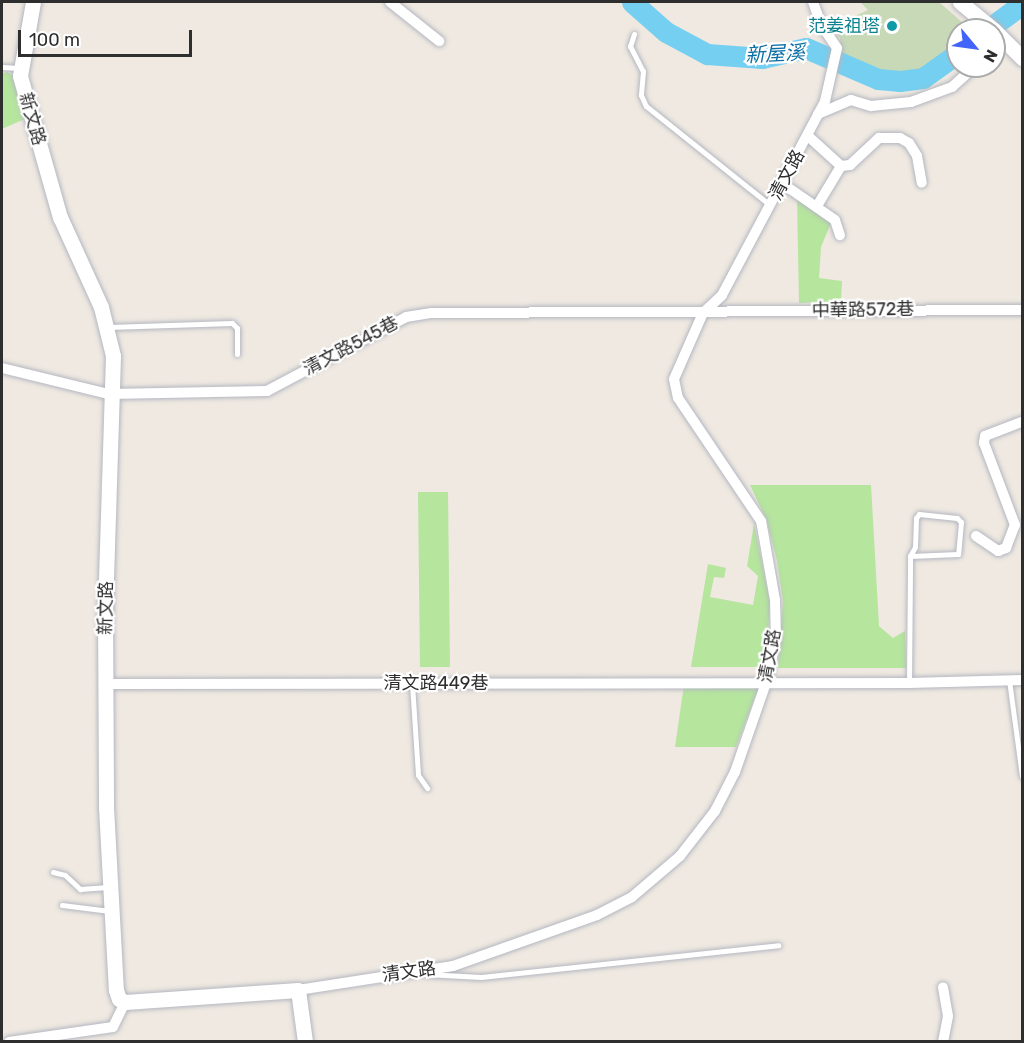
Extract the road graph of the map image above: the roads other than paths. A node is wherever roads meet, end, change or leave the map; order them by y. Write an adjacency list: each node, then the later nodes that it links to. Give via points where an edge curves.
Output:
1 (33, 2): 11 (street, 新文路)
2 (390, 2): 7 (street)
3 (813, 2): 13 (street, 清文路, via 836,52)
4 (960, 2): 5 (street)
5 (978, 18)
6 (634, 34): 18 (lane, via 630,46 642,71 641,95 646,106)
7 (439, 41)
8 (1006, 43): 9 (street)
9 (1023, 58)
10 (2, 67): 11 (lane)
11 (21, 68): 23 (street, 新文路, via 60,217)
12 (962, 78): 13 (street, via 952,87 911,102 871,106 851,100)
13 (818, 114): 14 (street, 清文路)
14 (808, 135): 15 (street); 17 (street, 清文路)
15 (841, 166): 16 (street, via 850,165 879,138 900,138 917,156); 19 (street)
16 (922, 183)
17 (783, 184): 18 (street, 清文路); 19 (street)
18 (771, 206): 22 (street, 清文路, via 722,295)
19 (817, 206): 20 (street, via 835,220)
20 (840, 235)
21 (1023, 310): 22 (street, 中華路572巷)
22 (703, 313): 26 (street, 清文路545巷, via 432,313 406,317 267,391); 32 (street, 清文路, via 676,368 676,389 678,398 761,520 775,600 776,640)
23 (106, 327): 24 (lane, via 232,323 237,328); 26 (street, 新文路, via 113,356)
24 (237, 354)
25 (2, 368): 26 (street, 清文路545巷)
26 (110, 394): 34 (street, 新文路)
27 (1023, 422): 28 (street, via 985,436 984,443 1015,525 1005,548 998,551)
28 (976, 536)
29 (910, 556): 29 (lane, via 915,547 919,514 957,518 961,522 958,554); 33 (lane)
30 (1009, 680): 31 (street, 清文路449巷); 33 (street, 清文路449巷); 36 (lane)
31 (1023, 680)
32 (766, 683): 33 (street, 清文路449巷); 35 (street, 清文路449巷); 43 (street, 清文路, via 735,772 714,811 680,855 632,897 597,915 453,966)
33 (909, 683)
34 (105, 684): 35 (street, 清文路449巷); 39 (street, 新文路)
35 (412, 684): 37 (lane, via 418,775)
36 (1022, 776)
37 (427, 788)
38 (53, 872): 39 (lane, via 65,875 80,889)
39 (109, 886): 41 (street, 新文路)
40 (62, 905): 41 (lane)
41 (110, 911): 46 (street, 新文路, via 116,990)
42 (778, 945): 43 (lane, via 481,977)
43 (400, 973): 45 (street, 清文路)
44 (943, 987): 49 (street, via 948,1016)
45 (298, 990): 46 (street); 48 (street)
46 (125, 1002): 47 (street, via 113,1027)
47 (9, 1041)
48 (305, 1041)
49 (943, 1041)

